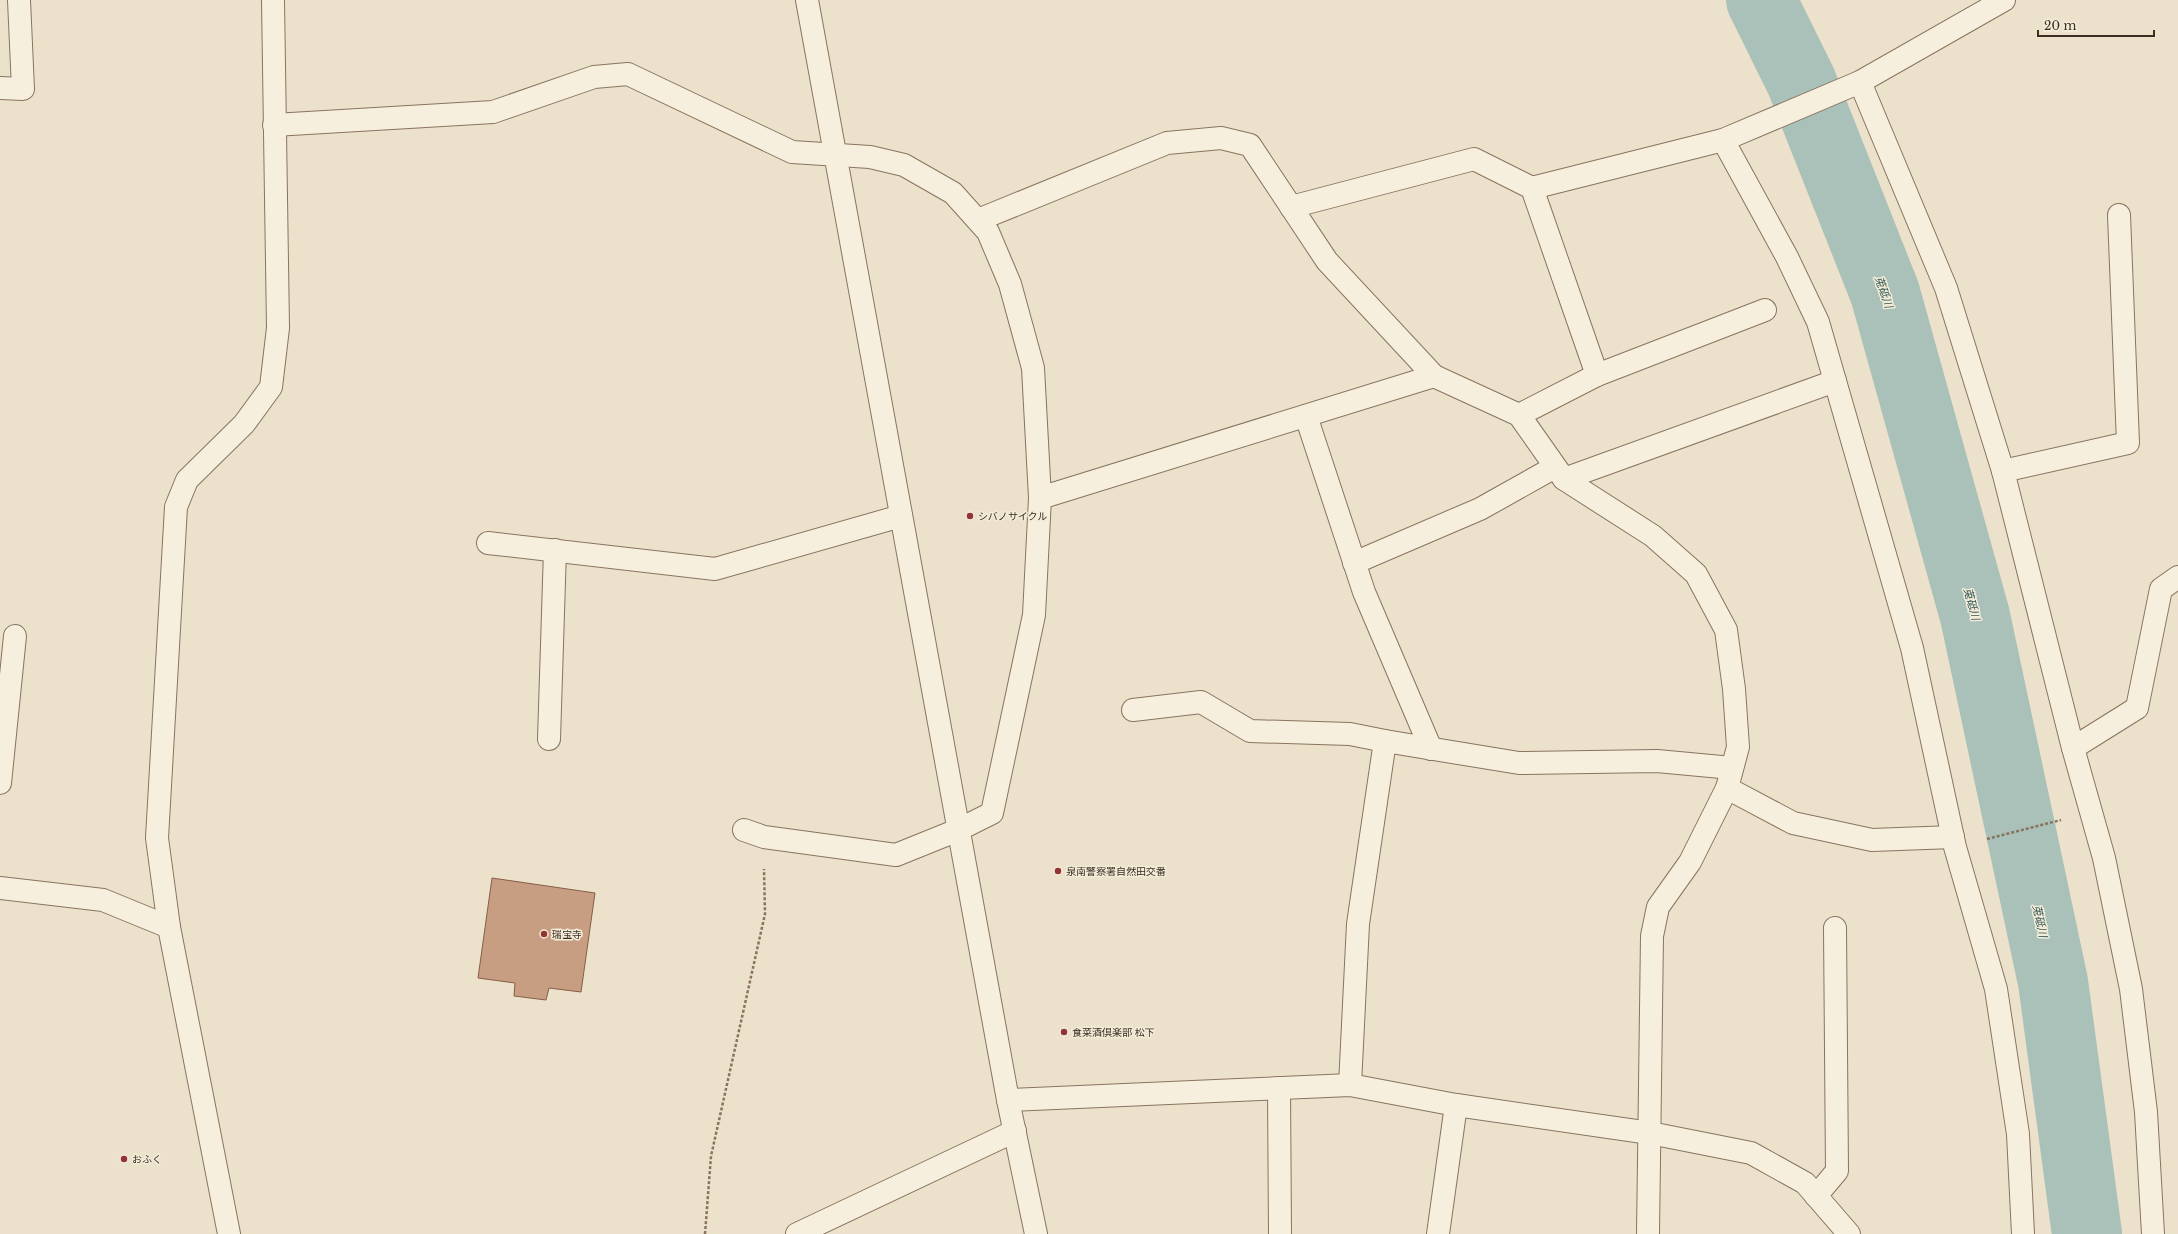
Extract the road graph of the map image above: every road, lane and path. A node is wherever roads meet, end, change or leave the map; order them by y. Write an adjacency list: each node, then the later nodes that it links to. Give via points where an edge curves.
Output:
1 (19, 0): 6 (street, via 23,89)
2 (273, 0): 7 (street)
3 (807, 0): 9 (street)
4 (2004, 0): 5 (street)
5 (1860, 82): 8 (street); 20 (street, via 1946,288)
6 (0, 88)
7 (274, 125): 9 (street, via 492,112 594,77 628,74 792,152); 41 (street, via 278,328 271,388 244,424 187,480 176,507 158,838)
8 (1723, 140): 10 (street); 17 (street, via 1787,257 1818,322)
9 (835, 154): 13 (street, via 904,165 953,193); 23 (street)
10 (1532, 188): 11 (street, via 1474,159); 15 (street)
11 (1291, 207): 13 (street, via 1250,145 1221,138 1167,143); 16 (street, via 1327,261)
12 (2119, 215): 20 (street, via 2128,443)
13 (978, 220): 22 (street, via 988,232 1010,284 1033,368)
14 (1765, 310): 15 (street)
15 (1597, 375): 18 (street)
16 (1434, 376): 18 (street); 19 (street)
17 (1835, 381): 21 (street); 39 (street, via 1912,648)
18 (1519, 415): 21 (street)
19 (1306, 416): 22 (street); 26 (street)
20 (2003, 471): 32 (street)
21 (1559, 473): 26 (street); 34 (street, via 1653,536 1696,574 1726,630 1738,747)
22 (1040, 498): 37 (street, via 1034,615 992,813)
23 (901, 516): 25 (street, via 715,568); 37 (street)
24 (488, 543): 25 (street)
25 (555, 550): 30 (street)
26 (1354, 563): 33 (street)
27 (2178, 577): 32 (street, via 2161,588 2137,708)
28 (15, 636): 35 (street)
29 (1133, 710): 31 (street, via 1200,702 1250,731 1350,734)
30 (549, 739)
31 (1385, 741): 33 (street); 43 (street, via 1358,924)
32 (2073, 748): 36 (street)
33 (1431, 749): 34 (street, via 1519,763 1657,761)
34 (1730, 778): 39 (street, via 1793,823 1872,840); 48 (street, via 1690,862 1658,907 1652,936)
35 (0, 783)
36 (2091, 813): 39 (path); 59 (street, via 2104,858 2131,989 2146,1112)
37 (958, 830): 38 (street, via 896,855); 45 (street)
38 (754, 833): 51 (path, via 765,914 711,1156)
39 (1954, 842): 58 (street, via 1996,989 2018,1134)
40 (0, 888): 41 (street, via 103,900)
41 (169, 927): 50 (street)
42 (1835, 928): 49 (street, via 1838,1171)
43 (1350, 1085): 44 (street); 46 (street)
44 (1279, 1088): 45 (street); 54 (street)
45 (1008, 1100): 47 (street)
46 (1456, 1105): 48 (street); 55 (street)
47 (1015, 1131): 52 (street); 53 (street)
48 (1650, 1133): 49 (street, via 1751,1153 1805,1183); 56 (street)
49 (1816, 1196): 57 (street)
50 (229, 1234)
51 (705, 1234)
52 (797, 1234)
53 (1036, 1234)
54 (1280, 1234)
55 (1438, 1234)
56 (1648, 1234)
57 (1849, 1234)
58 (2023, 1234)
59 (2153, 1234)

